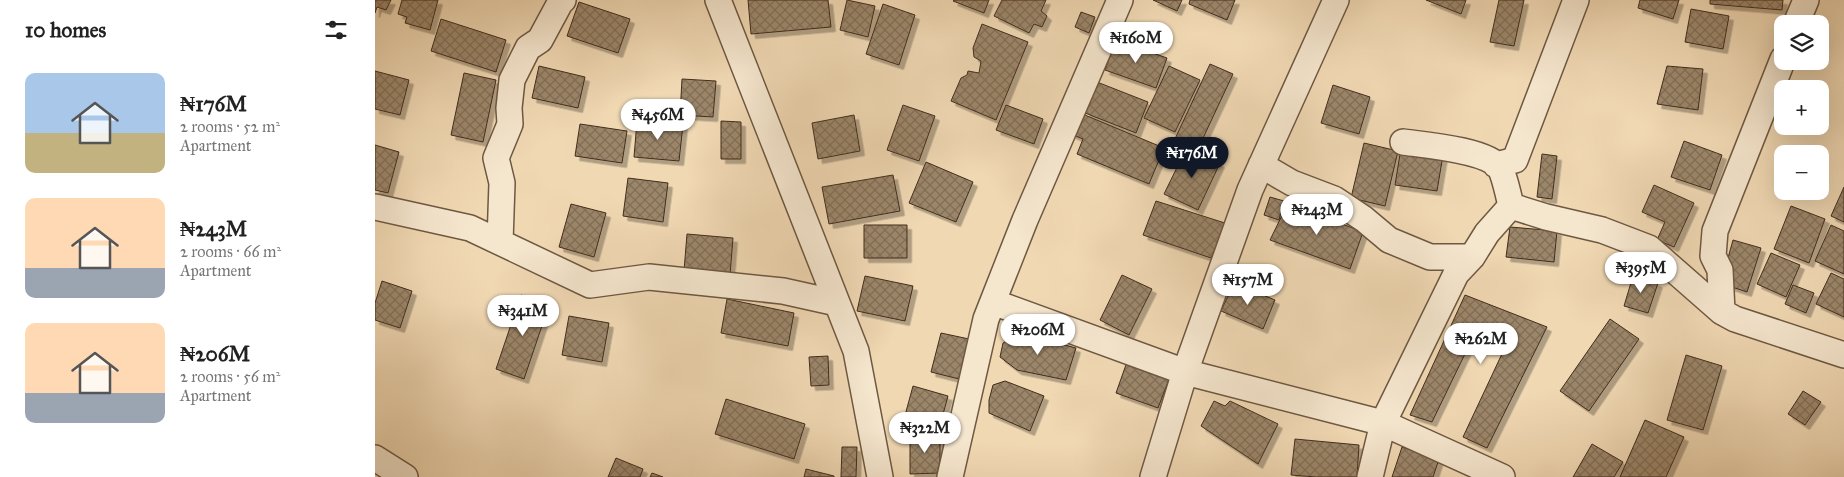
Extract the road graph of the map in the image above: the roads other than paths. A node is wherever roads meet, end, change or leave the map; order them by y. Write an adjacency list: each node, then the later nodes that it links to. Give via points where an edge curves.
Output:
1 (563, 0): 14 (street, via 541,40 527,48 512,80 510,124 495,158 502,182)
2 (718, 0): 16 (street)
3 (1120, 0): 17 (street)
4 (1336, 0): 10 (street)
5 (1576, 0): 11 (street, via 1515,160)
6 (1806, 0): 7 (street)
7 (1800, 15)
8 (1779, 70): 18 (street, via 1715,231 1713,256 1720,270)
9 (1403, 142): 11 (street, via 1458,150)
10 (1261, 165): 15 (street, via 1334,199 1389,240 1430,257); 20 (street)
11 (1496, 165): 12 (street, via 1500,168)
12 (1511, 206): 15 (street); 18 (street, via 1602,230 1649,248)
13 (375, 207): 14 (street, via 470,228)
14 (500, 242): 16 (street, via 590,285 649,277 783,291)
15 (1471, 257): 21 (street, via 1456,274)
16 (837, 302): 24 (street, via 856,351)
17 (993, 302): 20 (street); 25 (street, via 986,319)
18 (1722, 312): 19 (street)
19 (1844, 356)
20 (1185, 372): 21 (street); 26 (street)
21 (1383, 423): 27 (street); 28 (street)
22 (375, 458): 23 (street)
23 (405, 477)
24 (880, 477)
25 (950, 477)
26 (1153, 477)
27 (1370, 477)
28 (1502, 477)

